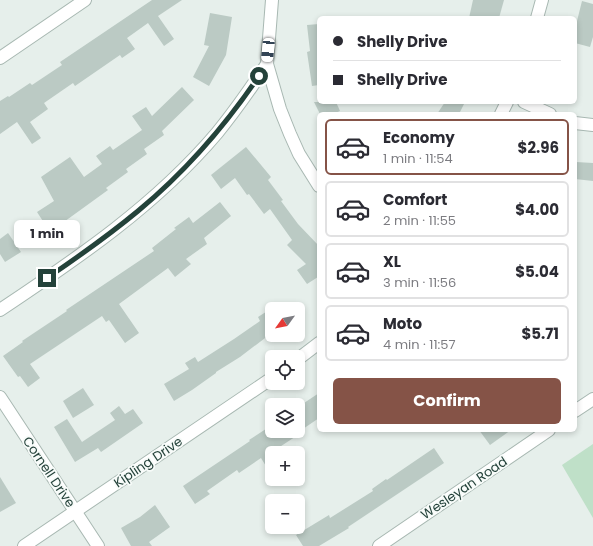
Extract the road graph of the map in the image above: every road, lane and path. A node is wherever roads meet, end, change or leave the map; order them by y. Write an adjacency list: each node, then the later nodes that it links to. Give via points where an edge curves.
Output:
1 (86, 0): 5 (street)
2 (272, 0): 6 (street)
3 (542, 0): 4 (street)
4 (538, 16)
5 (0, 58)
6 (267, 64): 11 (street, via 290,134); 12 (street, via 217,133 159,193 97,244)
7 (528, 104): 8 (street)
8 (546, 112)
9 (577, 123): 10 (street)
10 (593, 126)
11 (317, 183)
12 (0, 310)
13 (317, 345): 14 (street)
14 (305, 354)
15 (265, 383): 20 (street, Kipling Drive)
16 (0, 397): 20 (street, Cornell Drive)
17 (593, 399): 18 (street)
18 (577, 411)
19 (546, 432): 23 (street, Wesleyan Road)
20 (76, 512): 21 (street, Kipling Drive); 22 (street, Cornell Drive)
21 (24, 546)
22 (98, 546)
23 (379, 546)

